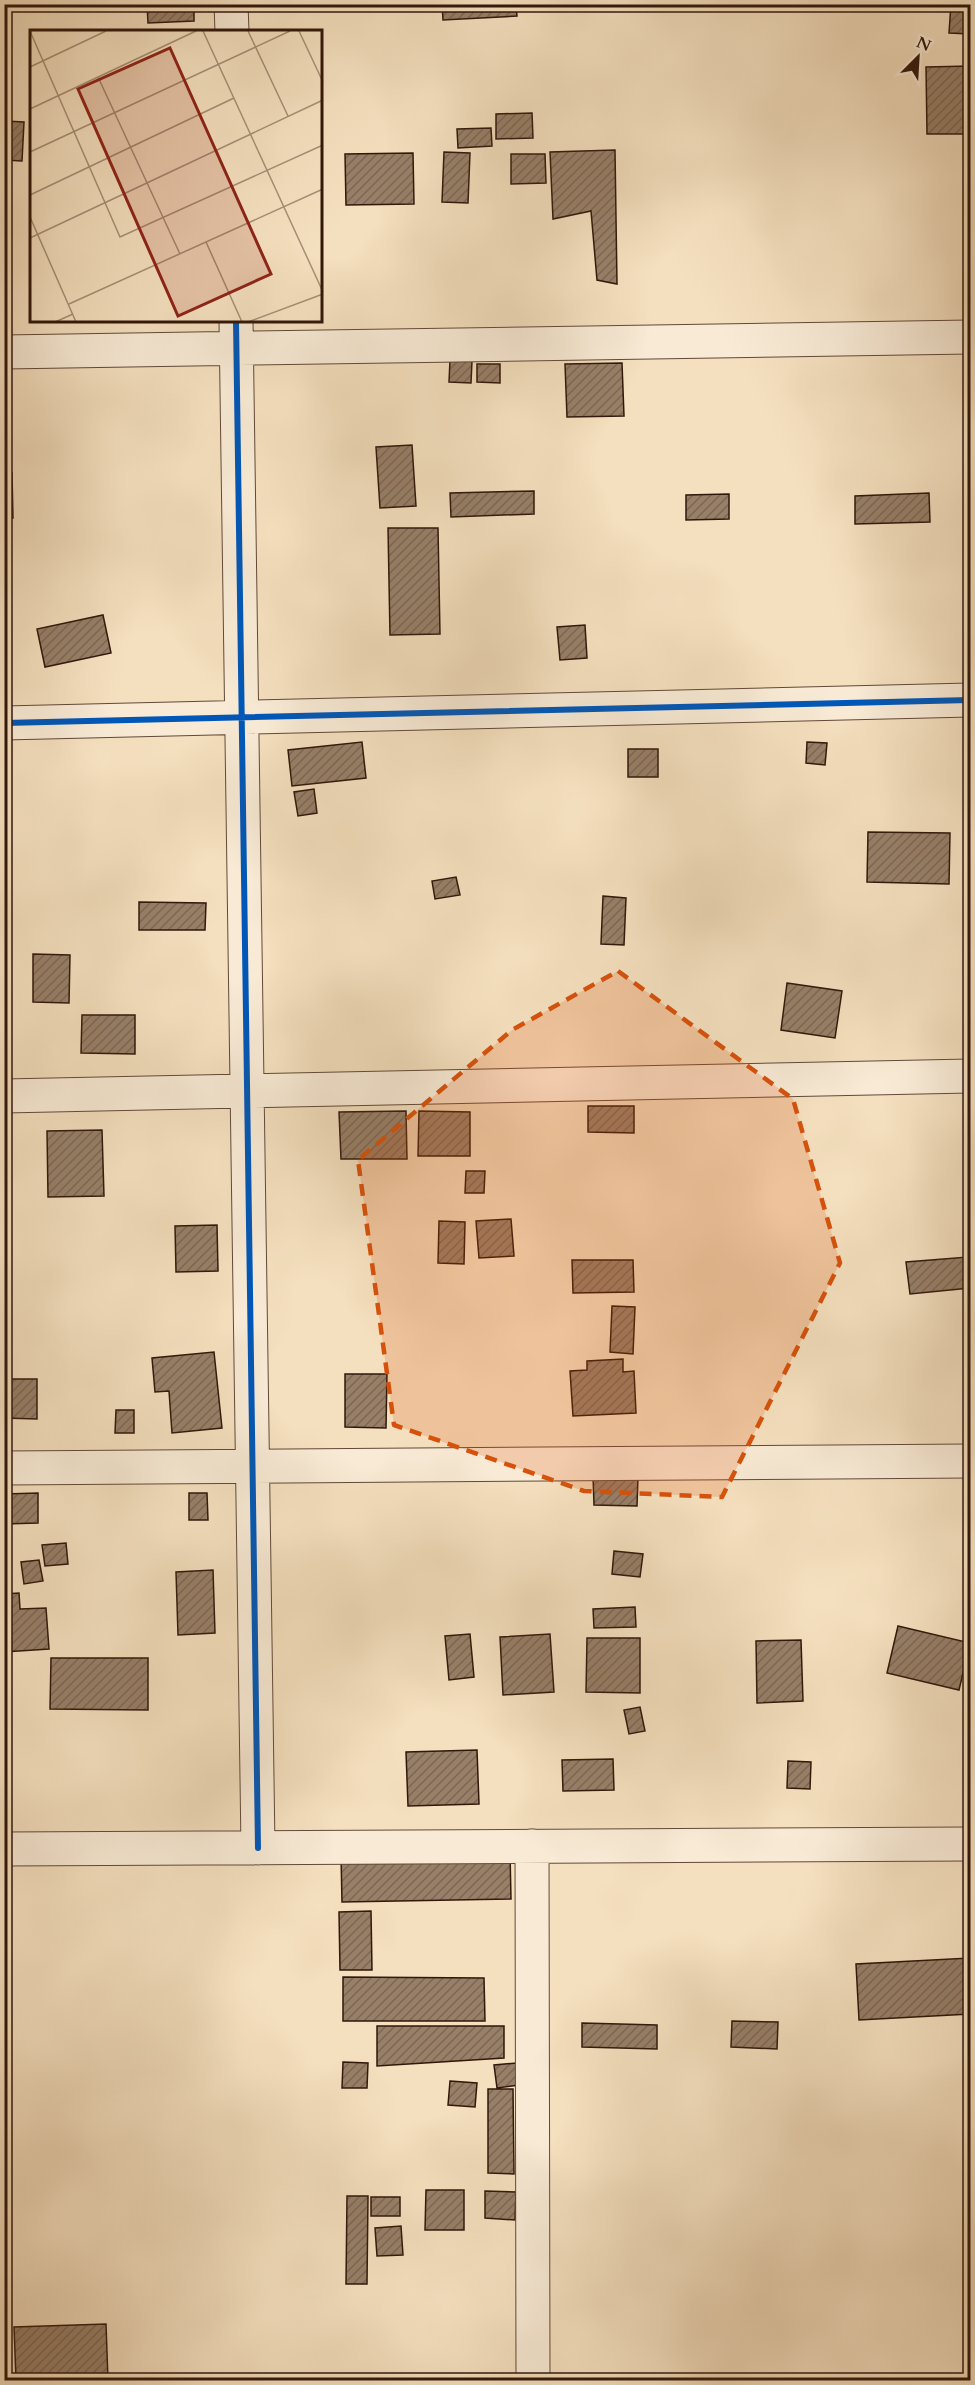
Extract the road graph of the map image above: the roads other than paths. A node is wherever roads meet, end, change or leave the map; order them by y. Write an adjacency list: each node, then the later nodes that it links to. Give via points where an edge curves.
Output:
1 (231, 4): 2 (street)
2 (232, 30)
3 (236, 335): 4 (street); 5 (street); 7 (street)
4 (970, 337)
5 (4, 352)
6 (970, 700): 7 (street)
7 (242, 718): 8 (street); 10 (street)
8 (4, 723)
9 (970, 1076): 10 (street)
10 (247, 1091): 11 (street); 13 (street)
11 (4, 1096)
12 (970, 1461): 13 (street)
13 (252, 1466): 14 (street); 17 (street)
14 (4, 1468)
15 (970, 1844): 16 (street)
16 (532, 1846): 17 (street); 19 (street)
17 (258, 1848): 18 (street)
18 (4, 1849)
19 (533, 2380)

